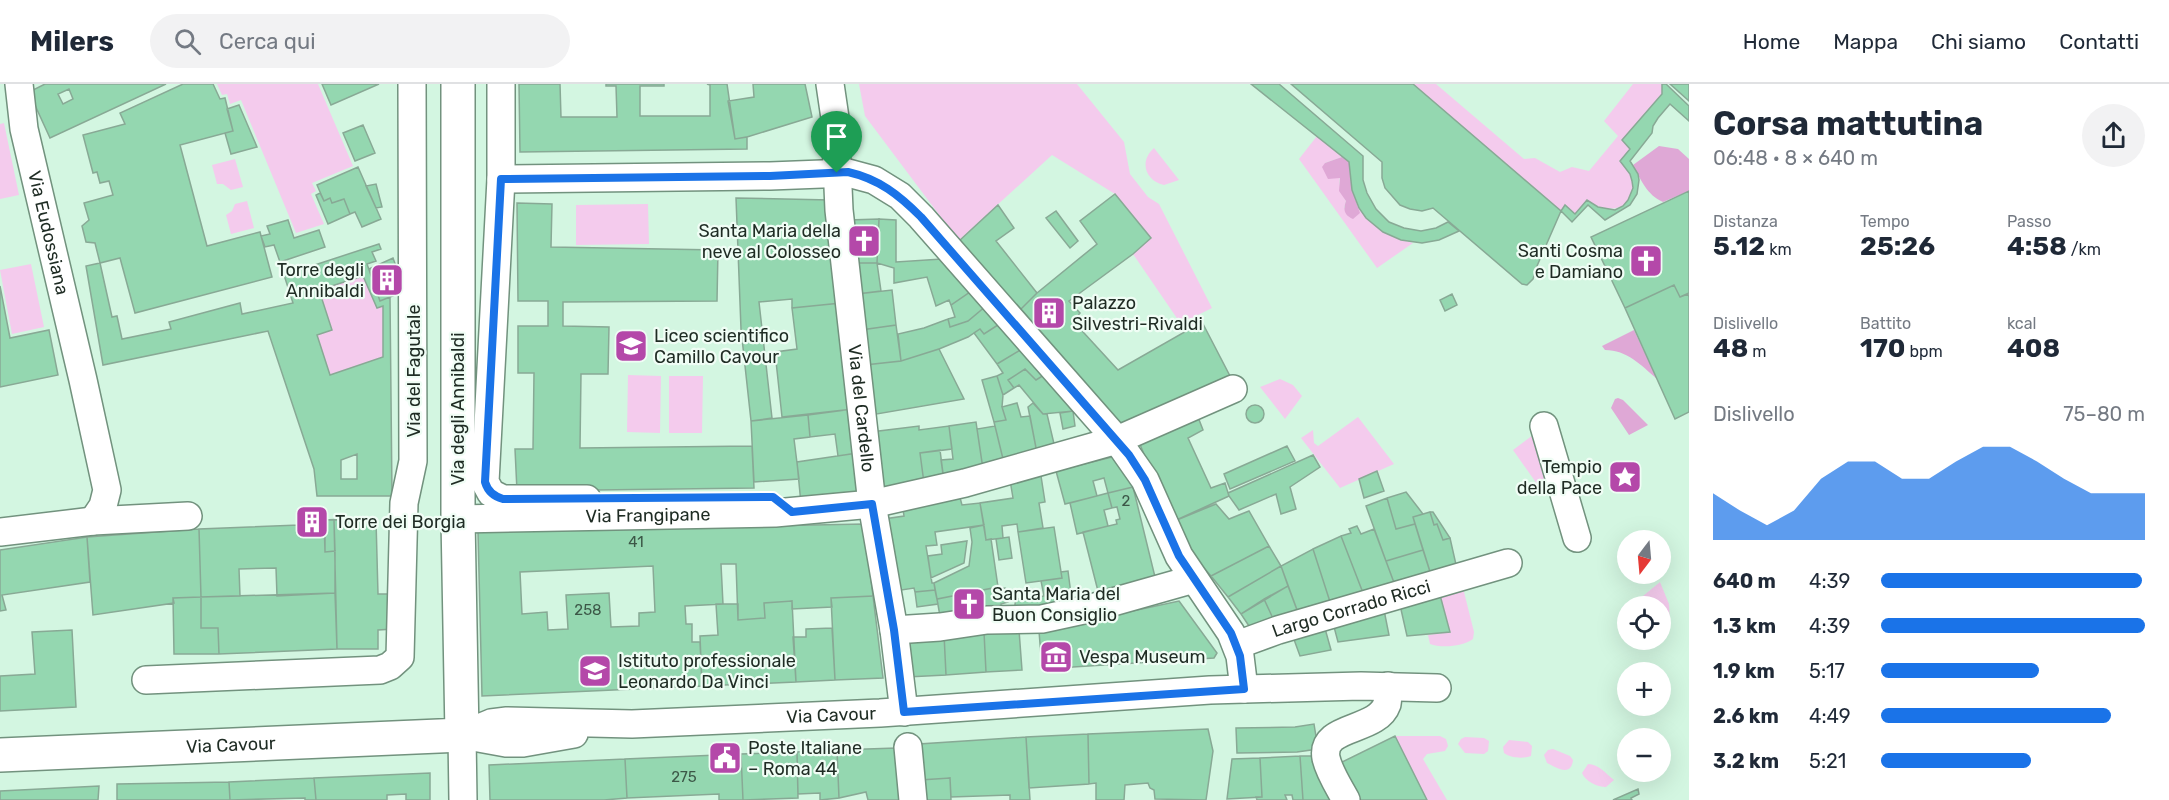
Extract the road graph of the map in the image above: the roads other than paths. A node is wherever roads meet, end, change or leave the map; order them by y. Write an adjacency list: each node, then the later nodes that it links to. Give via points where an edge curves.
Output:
1 (19, 84): 15 (street, Via Eudossiana, via 24,129 106,490 103,506)
2 (412, 84): 22 (street, Via del Fagutale, via 413,461 404,503 400,657 380,670)
3 (458, 84): 14 (main road, Via degli Annibaldi)
4 (501, 84): 7 (street)
5 (830, 84): 6 (street, Via del Cardello)
6 (837, 173): 7 (street); 10 (street, via 848,172 874,180 900,196 946,243); 11 (street, Via del Cardello)
7 (501, 179): 12 (street, via 485,482 491,494 503,499 773,497)
8 (1233, 389): 10 (street, Via Frangipane)
9 (1544, 426): 17 (street)
10 (1117, 440): 11 (street, Via Frangipane, via 965,483); 19 (street, via 1140,472 1172,544)
11 (872, 504): 12 (street, Via Frangipane); 20 (street, Via del Cardello)
12 (792, 512): 14 (street, Via Frangipane)
13 (188, 516): 15 (street)
14 (458, 519): 27 (main road, Via degli Annibaldi)
15 (93, 521): 16 (street)
16 (0, 532)
17 (1577, 538)
18 (1508, 563): 21 (street, Largo Corrado Ricci)
19 (1194, 579): 20 (street, via 1042,619 987,620); 21 (street)
20 (894, 630): 26 (street, Via del Cardello)
21 (1237, 645): 25 (street)
22 (146, 681)
23 (1388, 686): 24 (street); 25 (street); 32 (street, via 1386,706 1380,715 1328,742 1328,764)
24 (1437, 688)
25 (1244, 689): 26 (street, Via Cavour)
26 (904, 712): 27 (street, Via Cavour, via 632,724 496,722)
27 (462, 735): 29 (main road, Via Cavour); 30 (street)
28 (908, 747): 31 (street)
29 (0, 755)
30 (463, 800)
31 (913, 800)
32 (1346, 800)

